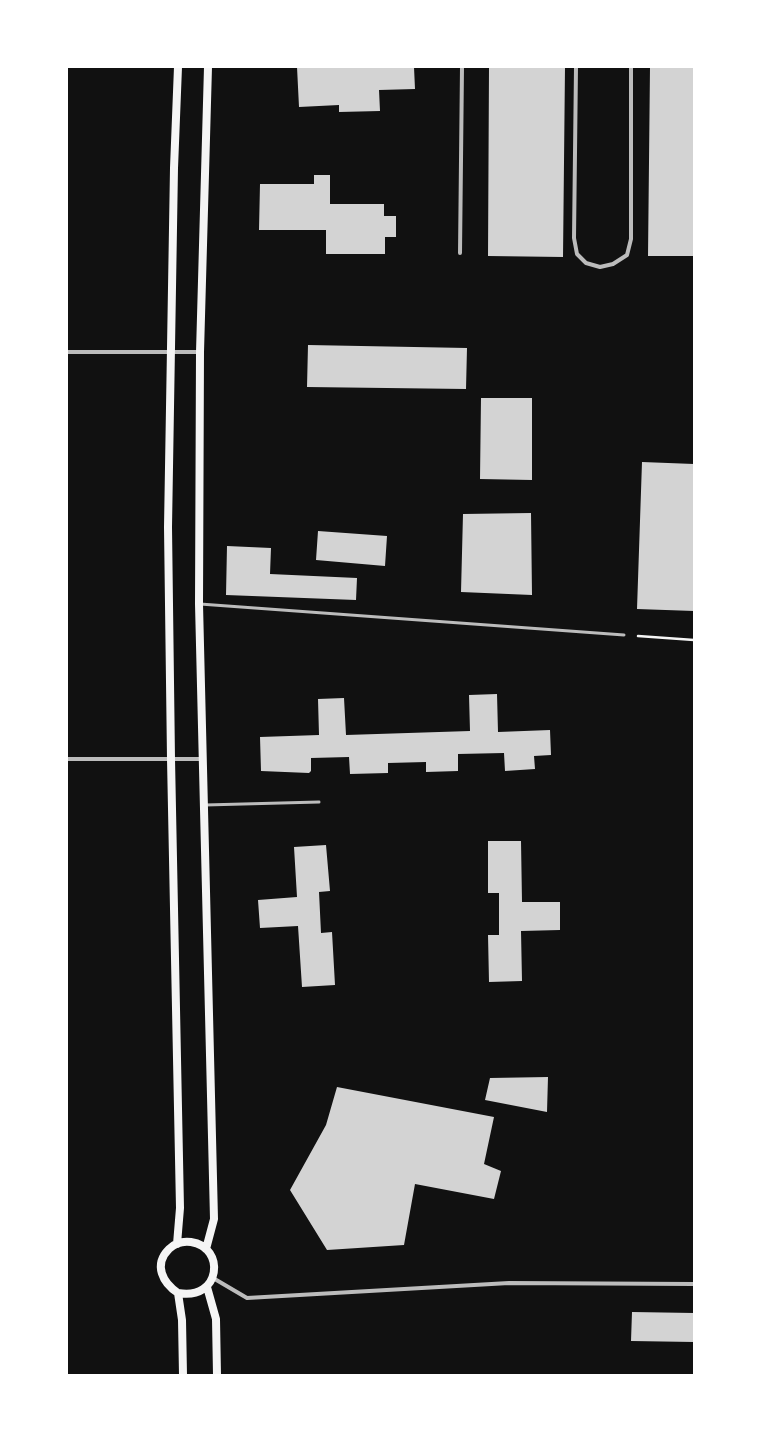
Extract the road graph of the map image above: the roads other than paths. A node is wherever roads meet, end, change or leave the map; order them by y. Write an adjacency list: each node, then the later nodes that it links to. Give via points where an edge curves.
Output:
1 (178, 67): 8 (main road)
2 (208, 67): 9 (main road)
3 (462, 67): 6 (street)
4 (576, 67): 5 (street, via 574,238 577,254 586,263 600,267 614,264 627,255 631,239)
5 (631, 67)
6 (460, 253)
7 (67, 352): 8 (street)
8 (172, 352): 9 (street); 13 (main road, via 168,527)
9 (200, 352): 10 (main road)
10 (198, 604): 11 (lane); 14 (main road)
11 (624, 635)
12 (67, 759): 13 (street)
13 (171, 759): 14 (street); 17 (main road, via 180,1208)
14 (202, 759): 16 (main road)
15 (319, 802): 16 (lane)
16 (203, 806): 18 (main road, via 214,1219)
17 (177, 1244): 18 (main road, via 197,1243); 22 (main road, via 165,1254 161,1269 163,1279)
18 (206, 1249): 19 (main road, via 212,1257)
19 (213, 1278): 20 (street, via 247,1298 509,1283); 21 (main road)
20 (694, 1284)
21 (207, 1287): 22 (main road, via 198,1293); 24 (main road, via 216,1319)
22 (178, 1293): 23 (main road, via 182,1320)
23 (183, 1375)
24 (217, 1375)

